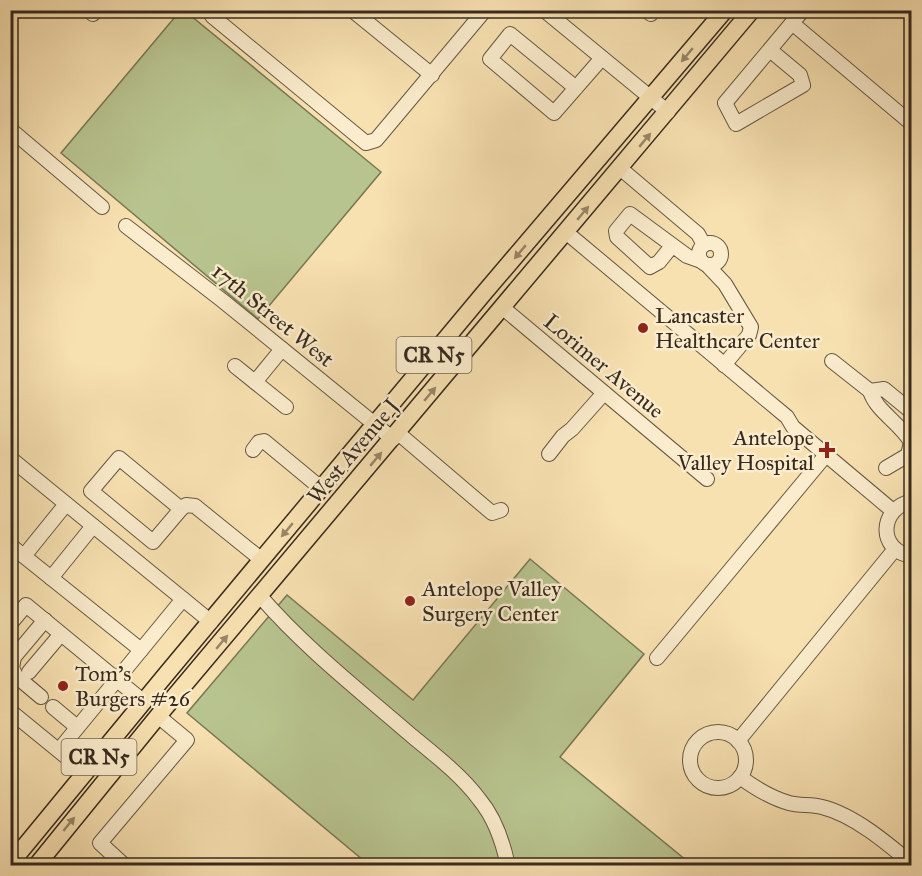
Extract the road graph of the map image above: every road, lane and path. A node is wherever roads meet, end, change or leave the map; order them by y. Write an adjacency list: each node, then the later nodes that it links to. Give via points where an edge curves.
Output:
1 (212, 10): 12 (street, via 213,16 366,142 376,140)
2 (352, 10): 12 (street)
3 (485, 10): 12 (street)
4 (544, 10): 8 (street)
5 (725, 10): 14 (main road, West Avenue J / CR N5, one-way to 14)
6 (752, 10): 15 (main road, West Avenue J / CR N5)
7 (803, 10): 9 (street)
8 (561, 16): 11 (street)
9 (792, 23): 10 (street); 16 (street)
10 (770, 50): 10 (street, via 725,103 736,124 803,85 800,75)
11 (602, 58): 13 (street); 14 (street)
12 (432, 75)
13 (576, 88): 13 (street, via 554,113 490,59 510,34)
14 (651, 98): 15 (street); 20 (main road, West Avenue J / CR N5)
15 (668, 112): 18 (main road, West Avenue J / CR N5, one-way to 15)
16 (912, 124)
17 (10, 129): 19 (street)
18 (621, 169): 22 (main road, West Avenue J / CR N5, one-way to 18); 23 (street, via 698,234)
19 (102, 207)
20 (549, 217): 26 (main road, West Avenue J / CR N5, one-way to 26); 27 (main road, via 548,238 503,291)
21 (126, 226): 28 (street, 17th Street West)
22 (567, 233): 27 (main road, West Avenue J / CR N5); 30 (street)
23 (704, 245): 25 (street, via 699,254); 25 (street, via 715,244 721,253 717,262)
24 (672, 246): 25 (street)
25 (704, 263): 30 (street, via 724,284 751,327 749,335)
26 (484, 293): 32 (main road, via 486,312 455,350); 38 (main road, West Avenue J / CR N5)
27 (503, 309): 32 (main road, West Avenue J / CR N5); 35 (street, Lorimer Avenue)
28 (282, 349): 33 (street); 38 (street, 17th Street West)
29 (832, 361): 34 (street)
30 (724, 365): 42 (street)
31 (235, 366): 33 (street)
32 (450, 371): 39 (main road, West Avenue J / CR N5, one-way to 32)
33 (255, 382): 36 (street)
34 (870, 391): 37 (street, via 884,389); 43 (street, via 873,402 904,429 911,442)
35 (604, 393): 41 (street); 46 (street, Lorimer Avenue)
36 (286, 407)
37 (912, 412)
38 (375, 425): 39 (street, 17th Street West); 47 (main road, West Avenue J / CR N5)
39 (395, 436): 51 (street, 17th Street West, via 492,513); 60 (main road, West Avenue J / CR N5, one-way to 39)
40 (253, 450): 47 (street, via 264,441)
41 (549, 454)
42 (826, 454): 52 (street); 67 (street)
43 (910, 455): 45 (street)
44 (10, 458): 49 (street)
45 (886, 468)
46 (706, 479)
47 (322, 489): 58 (main road, West Avenue J / CR N5, one-way to 58)
48 (912, 501): 52 (street)
49 (66, 504): 53 (street); 56 (street)
50 (181, 509): 50 (street, via 153,542 91,491 119,458); 58 (street, via 195,506)
51 (501, 510)
52 (893, 511): 55 (street, via 886,531)
53 (93, 526): 59 (street); 61 (street)
54 (10, 545): 56 (street)
55 (895, 549): 57 (street); 76 (street)
56 (24, 556): 59 (street)
57 (912, 556)
58 (262, 560): 64 (main road, West Avenue J / CR N5)
59 (51, 578): 66 (street)
60 (260, 596): 74 (main road, West Avenue J / CR N5, one-way to 60); 85 (street, via 315,652 480,799 502,838)
61 (183, 599): 64 (street); 66 (street)
62 (45, 620): 63 (street, via 26,605); 65 (street); 70 (street, via 14,657 12,668)
63 (10, 624)
64 (205, 628): 71 (main road, West Avenue J / CR N5); 74 (main road, via 202,651 162,699)
65 (61, 634): 68 (street); 69 (street)
66 (141, 650): 69 (street)
67 (657, 658)
68 (29, 672)
69 (117, 680): 71 (street); 75 (street)
70 (41, 697)
71 (144, 702): 78 (main road, West Avenue J / CR N5); 80 (main road, via 144,721 87,790)
72 (53, 707): 75 (street)
73 (10, 711): 77 (street)
74 (158, 716): 80 (main road, West Avenue J / CR N5); 84 (street, via 187,740 100,843)
75 (78, 727): 77 (street)
76 (738, 741): 79 (street, via 746,758); 79 (street, via 727,733 706,734 695,743 690,763 698,781 710,787 730,785)
77 (59, 750): 78 (street)
78 (86, 773): 81 (main road, West Avenue J / CR N5)
79 (740, 777): 82 (street, via 754,788 790,803 822,807 848,817)
80 (86, 804): 83 (main road, West Avenue J / CR N5, one-way to 80)
81 (10, 864)
82 (912, 864)
83 (36, 866)
84 (125, 866)
85 (508, 866)

